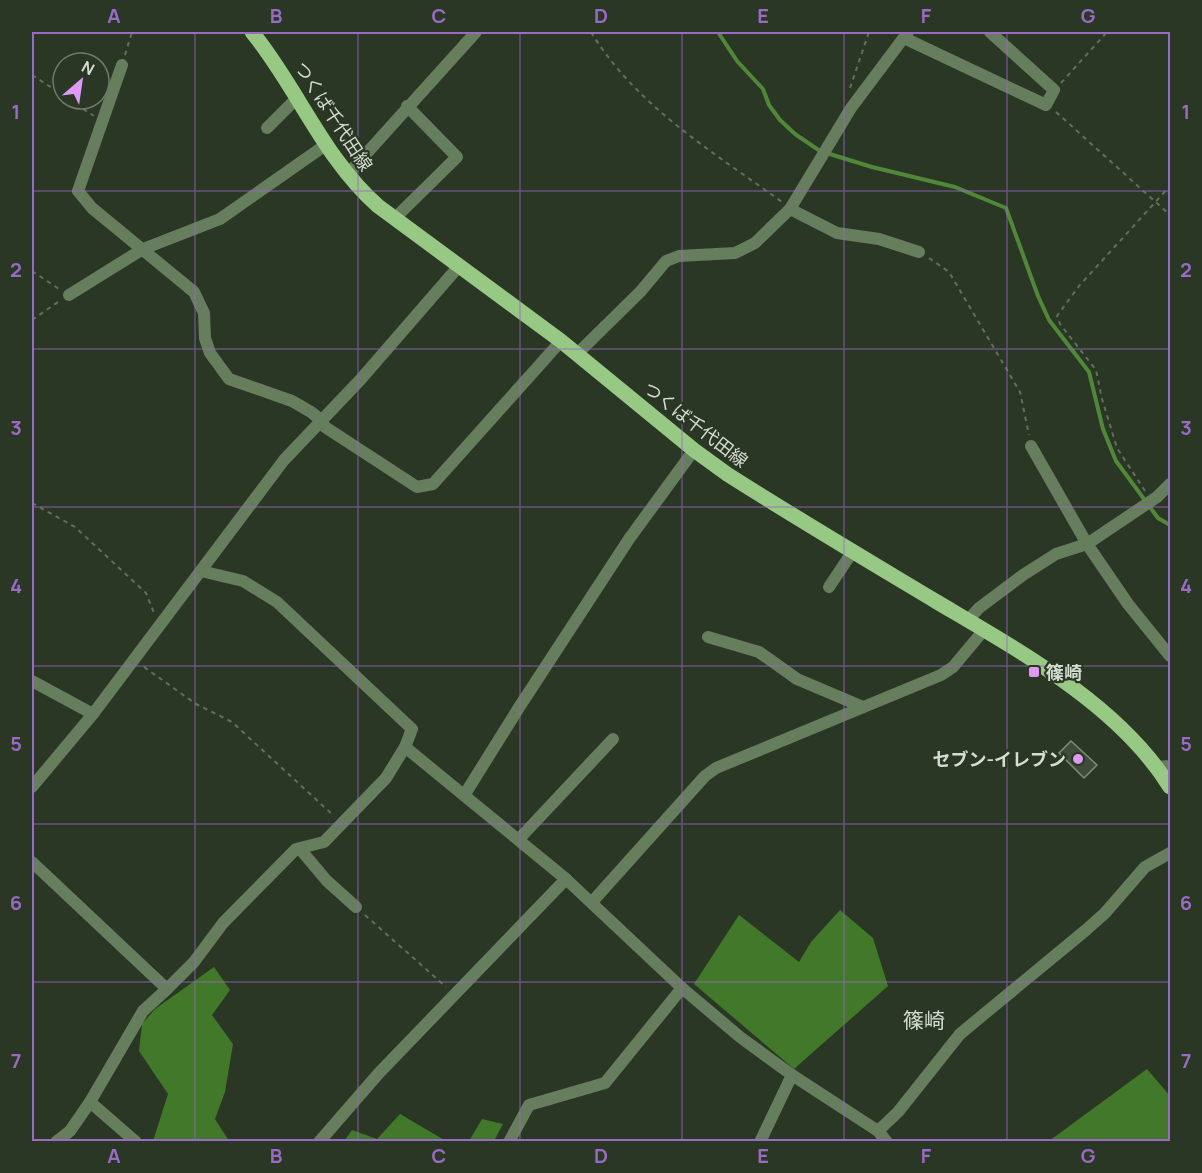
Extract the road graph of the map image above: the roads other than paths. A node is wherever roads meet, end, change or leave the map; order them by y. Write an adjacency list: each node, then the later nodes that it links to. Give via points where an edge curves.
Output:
1 (252, 32): 6 (main road, つくば千代田線)
2 (476, 32): 7 (street)
3 (990, 32): 4 (street, via 1054,90 1046,105)
4 (906, 35): 11 (street, via 851,108)
5 (122, 65): 13 (street, via 78,191 92,208)
6 (298, 97): 8 (street); 9 (main road, つくば千代田線)
7 (408, 106): 10 (street); 12 (street, via 457,157)
8 (267, 128)
9 (327, 144): 10 (main road, つくば千代田線); 13 (street, via 220,219)
10 (347, 175): 12 (main road, つくば千代田線)
11 (790, 209): 14 (street, via 837,233 879,239); 18 (street, via 754,243 735,253 679,256 666,261)
12 (394, 219): 15 (main road, つくば千代田線)
13 (143, 249): 16 (street); 19 (street, via 194,292 204,313 210,353 229,379 292,401)
14 (919, 252)
15 (459, 266): 17 (main road, つくば千代田線); 19 (street)
16 (69, 295)
17 (561, 341): 18 (main road, つくば千代田線); 19 (street, via 433,484 417,487)
18 (577, 354): 21 (main road, つくば千代田線)
19 (322, 422): 25 (street, via 284,460)
20 (1031, 446): 23 (street)
21 (694, 450): 24 (main road, つくば千代田線); 39 (street, via 629,539)
22 (1170, 484): 23 (street, via 1152,501)
23 (1087, 544): 27 (street, via 1056,554); 30 (street)
24 (853, 551): 26 (street); 27 (main road, つくば千代田線)
25 (201, 571): 33 (street); 35 (street, via 243,581 277,602 412,729)
26 (829, 587)
27 (968, 620): 28 (main road, つくば千代田線)
28 (984, 630): 32 (street, via 953,668); 36 (main road, つくば千代田線, via 1090,702)
29 (708, 637): 32 (street, via 759,652 797,679)
30 (1170, 656)
31 (32, 681): 33 (street)
32 (863, 707): 45 (street, via 716,768)
33 (93, 714): 37 (street)
34 (613, 739): 40 (street)
35 (405, 747): 39 (street); 41 (street, via 386,778 324,842)
36 (1163, 766): 38 (main road, つくば千代田線)
37 (32, 787)
38 (1170, 787)
39 (465, 794): 40 (street)
40 (519, 839): 44 (street)
41 (300, 849): 46 (street); 48 (street, via 223,923 194,962)
42 (1170, 853): 51 (street, via 1145,867 1105,913 960,1034 898,1113)
43 (32, 862): 48 (street)
44 (566, 879): 45 (street); 54 (street, via 453,994)
45 (592, 902): 47 (street)
46 (356, 907)
47 (682, 988): 49 (street); 55 (street, via 605,1083 529,1105)
48 (167, 989): 50 (street, via 142,1011)
49 (792, 1075): 51 (street); 56 (street)
50 (90, 1102): 52 (street, via 70,1131); 53 (street)
51 (878, 1131): 57 (street)
52 (56, 1142)
53 (136, 1142)
54 (319, 1142)
55 (508, 1142)
56 (760, 1142)
57 (887, 1142)

